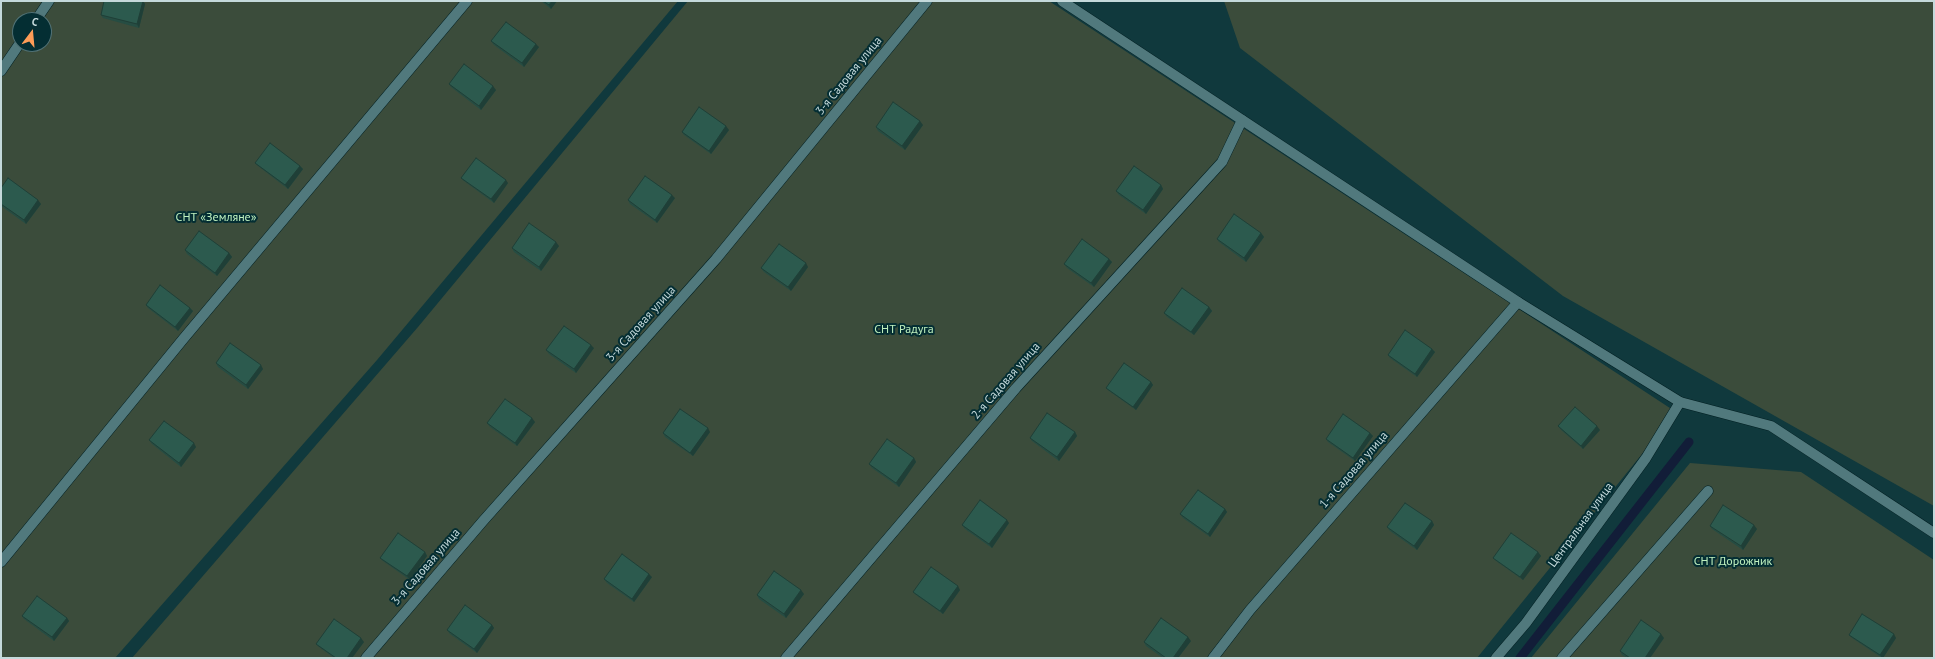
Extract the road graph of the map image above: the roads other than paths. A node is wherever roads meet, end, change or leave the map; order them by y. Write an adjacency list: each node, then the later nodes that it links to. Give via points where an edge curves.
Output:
1 (49, 1): 5 (street)
2 (467, 1): 13 (street, via 184,338)
3 (927, 1): 14 (street, 3-я Садовая улица, via 716,259)
4 (1062, 1): 8 (street)
5 (41, 12)
6 (14, 52): 7 (street)
7 (1, 71)
8 (1242, 120): 9 (street); 15 (street, 2-я Садовая улица, via 1222,162 1016,388)
9 (1518, 302): 10 (street); 16 (street, 1-я Садовая улица, via 1250,610)
10 (1680, 402): 12 (street, via 1771,426); 17 (street, Центральная улица, via 1646,458 1526,623)
11 (1708, 491): 18 (street)
12 (1934, 533)
13 (1, 562)
14 (366, 658)
15 (786, 658)
16 (1213, 658)
17 (1496, 658)
18 (1562, 658)

